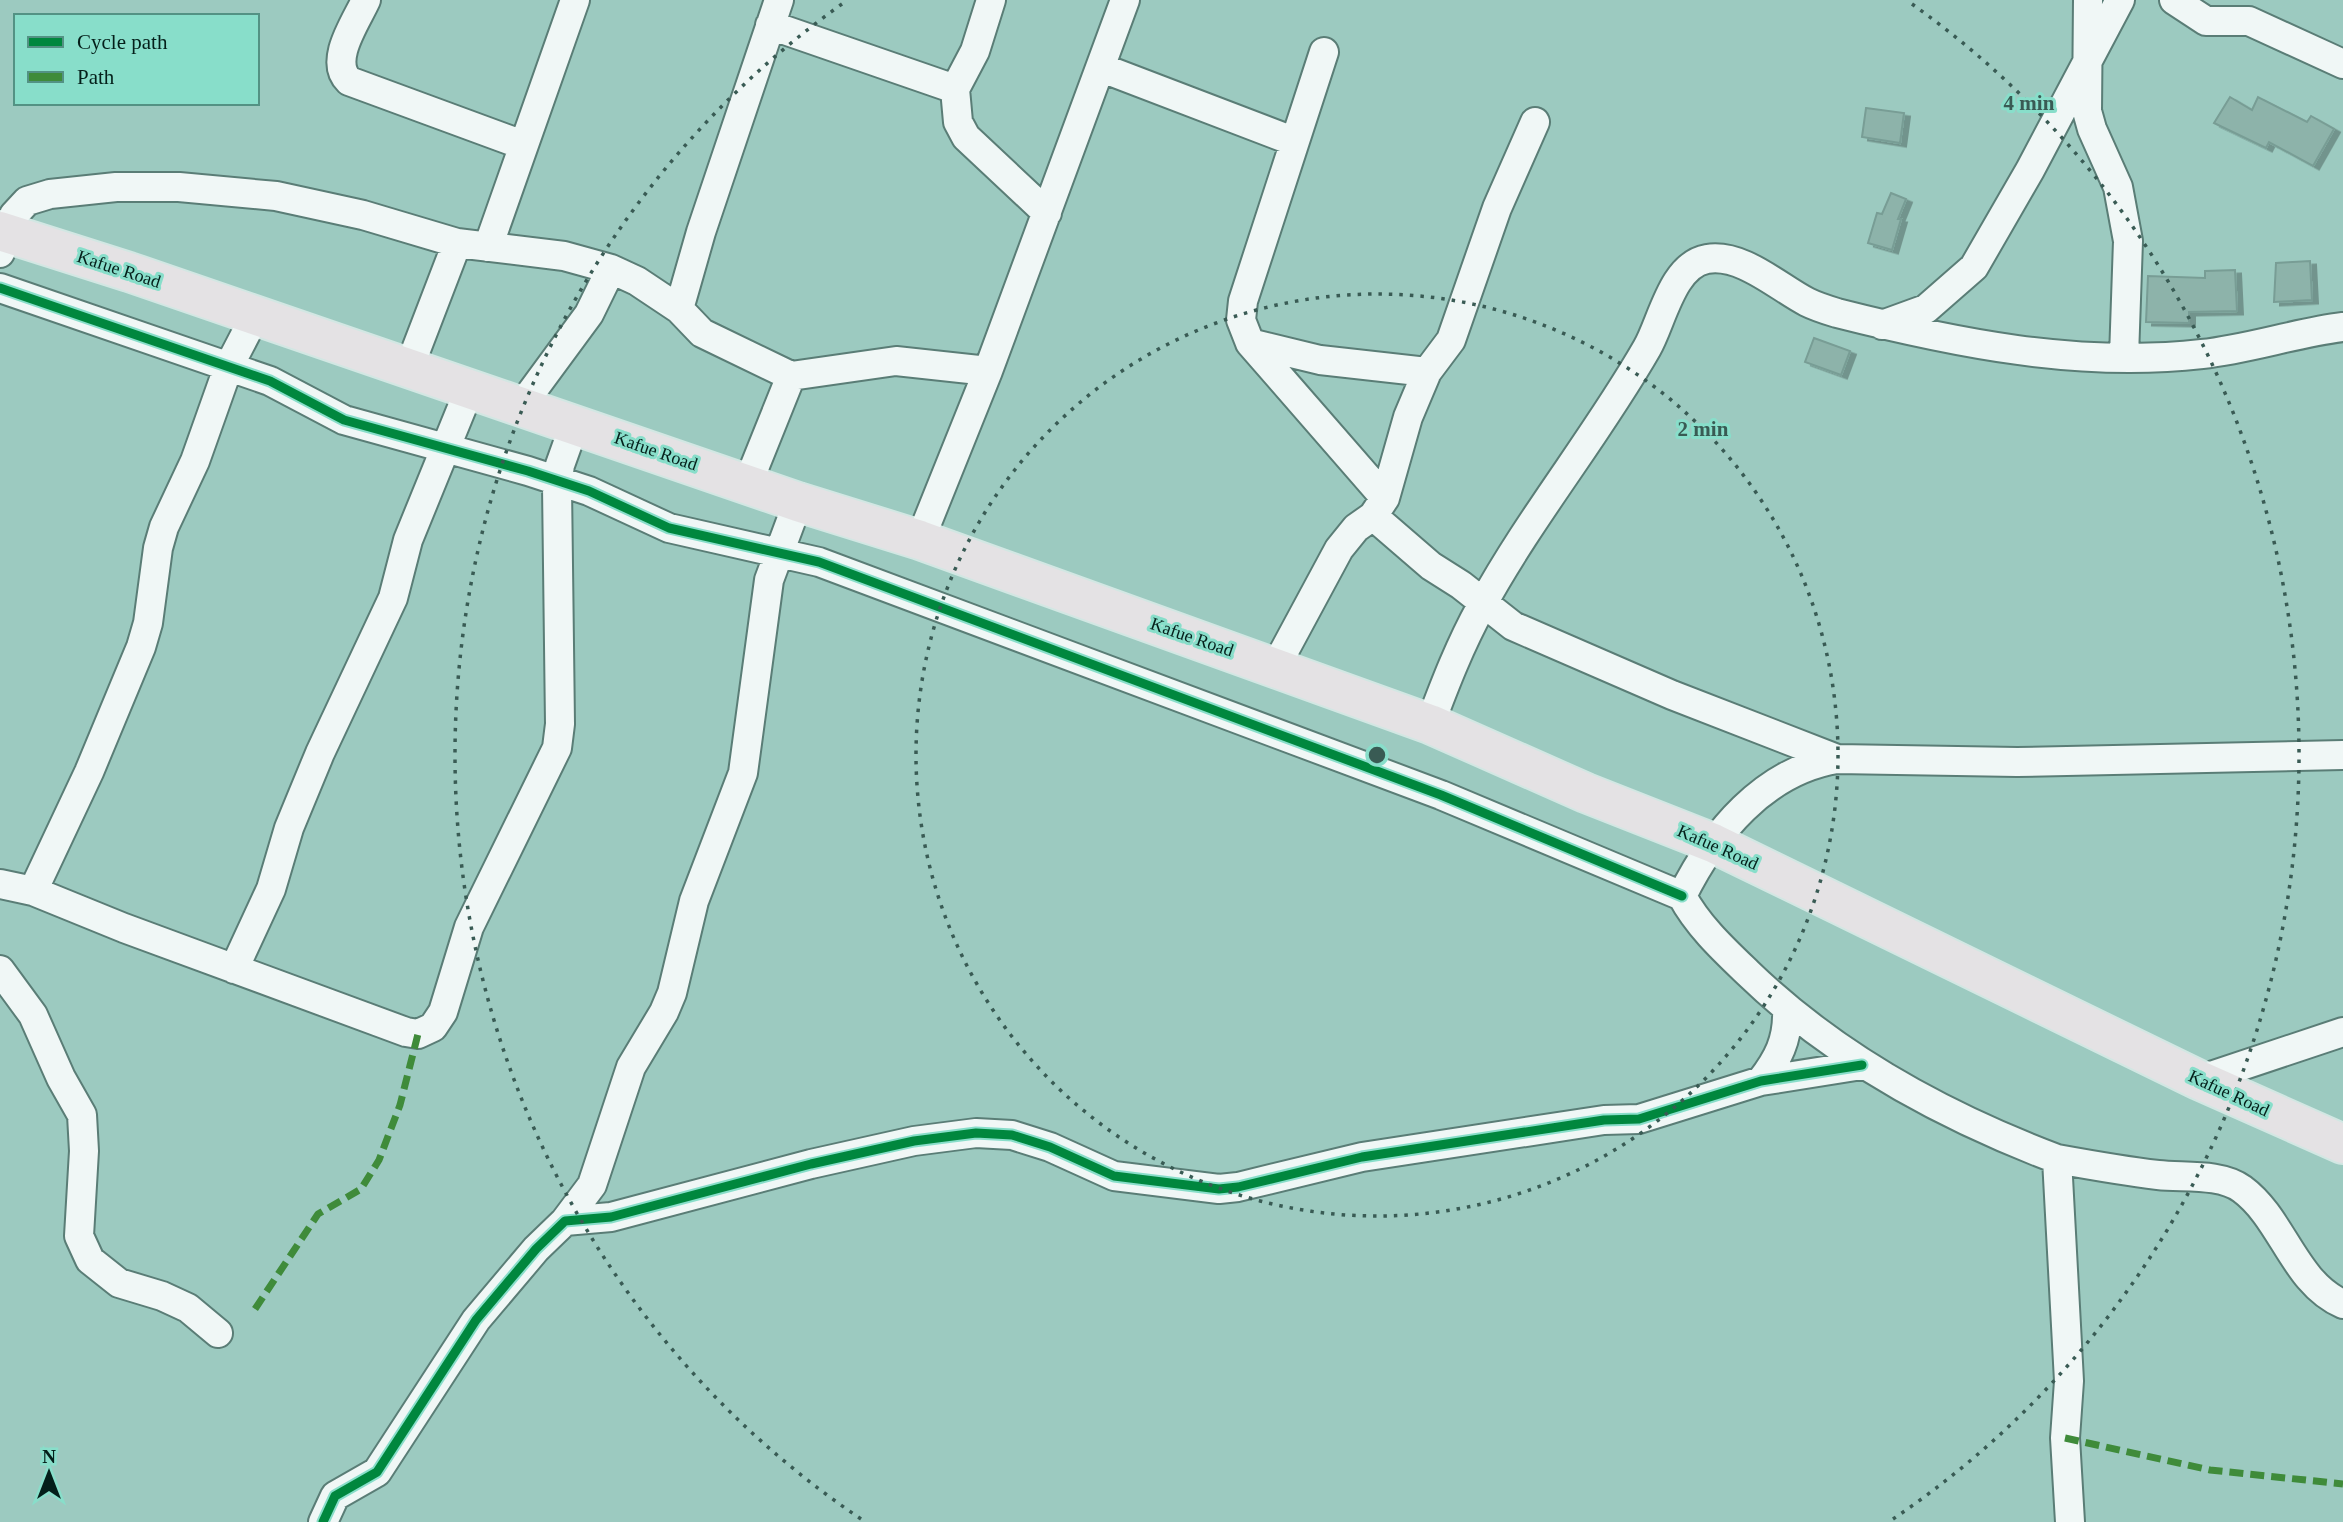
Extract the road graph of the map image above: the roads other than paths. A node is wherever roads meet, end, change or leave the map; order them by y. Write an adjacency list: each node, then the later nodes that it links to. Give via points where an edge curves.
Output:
1 (366, 0): 16 (street, via 341,57 349,81)
2 (575, 0): 16 (street)
3 (991, 0): 13 (street, via 975,51)
4 (1125, 0): 12 (street)
5 (2088, 0): 10 (street)
6 (2120, 0): 10 (street)
7 (2174, 0): 11 (street, via 2206,22 2249,21)
8 (775, 13): 13 (street); 23 (street)
9 (1324, 52): 15 (street)
10 (2090, 60): 25 (street, via 1974,267 1926,309); 28 (street, via 2087,111 2118,187 2128,241)
11 (2343, 64)
12 (1102, 68): 15 (street); 17 (street)
13 (955, 89): 17 (street, via 958,122 966,137)
14 (1535, 122): 32 (street, via 1497,208 1451,340)
15 (1293, 141): 27 (street, via 1243,301 1241,320)
16 (523, 145): 20 (street)
17 (1047, 213): 31 (street)
18 (2, 239): 19 (street, via 27,201 50,194 179,187 276,195); 24 (highway, Kafue Road, via 130,272)
19 (457, 243): 20 (street); 30 (street)
20 (488, 247): 21 (street, via 564,256)
21 (611, 270): 23 (street); 35 (street, via 589,314)
22 (0, 288): 29 (street)
23 (679, 309): 33 (street, via 702,333)
24 (254, 316): 29 (street); 30 (highway, Kafue Road)
25 (1882, 325): 28 (street, via 2017,351); 44 (street, via 1810,304 1733,261 1706,259 1688,268 1674,287 1635,369 1519,541)
26 (2343, 327): 28 (street, via 2203,354)
27 (1250, 344): 32 (street, via 1320,360); 41 (street)
28 (2124, 356)
29 (228, 368): 37 (street, via 270,381 344,420); 51 (street, via 195,461 164,527 141,647)
30 (410, 368): 34 (highway, Kafue Road)
31 (988, 371): 33 (street, via 896,361); 42 (street)
32 (1427, 372): 41 (street)
33 (791, 376): 39 (street)
34 (470, 388): 35 (highway, Kafue Road); 37 (street)
35 (522, 405): 36 (highway, Kafue Road)
36 (575, 423): 38 (street); 39 (highway, Kafue Road)
37 (447, 447): 38 (street); 53 (street, via 408,540 393,598 320,752 289,828 271,889)
38 (558, 481): 43 (street, via 669,528); 53 (street, via 559,738 469,927 443,1012 433,1027 418,1034 406,1032)
39 (748, 483): 40 (highway, Kafue Road)
40 (798, 502): 42 (highway, Kafue Road); 43 (street)
41 (1379, 507): 44 (street, via 1431,566); 45 (street, via 1339,550)
42 (920, 540): 45 (highway, Kafue Road)
43 (779, 552): 52 (street, via 820,562 1441,795); 62 (street, via 763,613 743,773 694,901 672,993 631,1067 592,1185)
44 (1483, 604): 46 (street); 48 (street, via 1513,626 1631,679)
45 (1276, 666): 46 (highway, Kafue Road)
46 (1430, 724): 49 (highway, Kafue Road)
47 (2343, 755): 48 (street, via 2017,762)
48 (1837, 759): 49 (street, via 1791,771 1748,804)
49 (1713, 843): 52 (street); 58 (highway, Kafue Road)
50 (0, 884): 51 (street)
51 (33, 891): 53 (street)
52 (1682, 896): 55 (street, via 1691,913 1732,958)
53 (233, 969)
54 (0, 970): 64 (street, via 33,1015 80,1110 84,1151 79,1236 90,1261 119,1283 188,1308)
55 (1787, 1011): 57 (street); 59 (street, via 1782,1047)
56 (2343, 1032): 58 (street)
57 (1862, 1065): 59 (street); 61 (street, via 1984,1130)
58 (2199, 1080): 60 (highway, Kafue Road)
59 (1761, 1081): 62 (street, via 1639,1119 1604,1120 1362,1157 1238,1187 1219,1189 1114,1176 1012,1135 976,1133 914,1141 811,1164 611,1217)
60 (2343, 1144)
61 (2057, 1159): 63 (street, via 2227,1182 2241,1188 2322,1292); 66 (street, via 2068,1356)
62 (565, 1221): 65 (street, via 475,1320 377,1472 335,1496)
63 (2343, 1304)
64 (218, 1332)
65 (323, 1522)
66 (2070, 1522)

